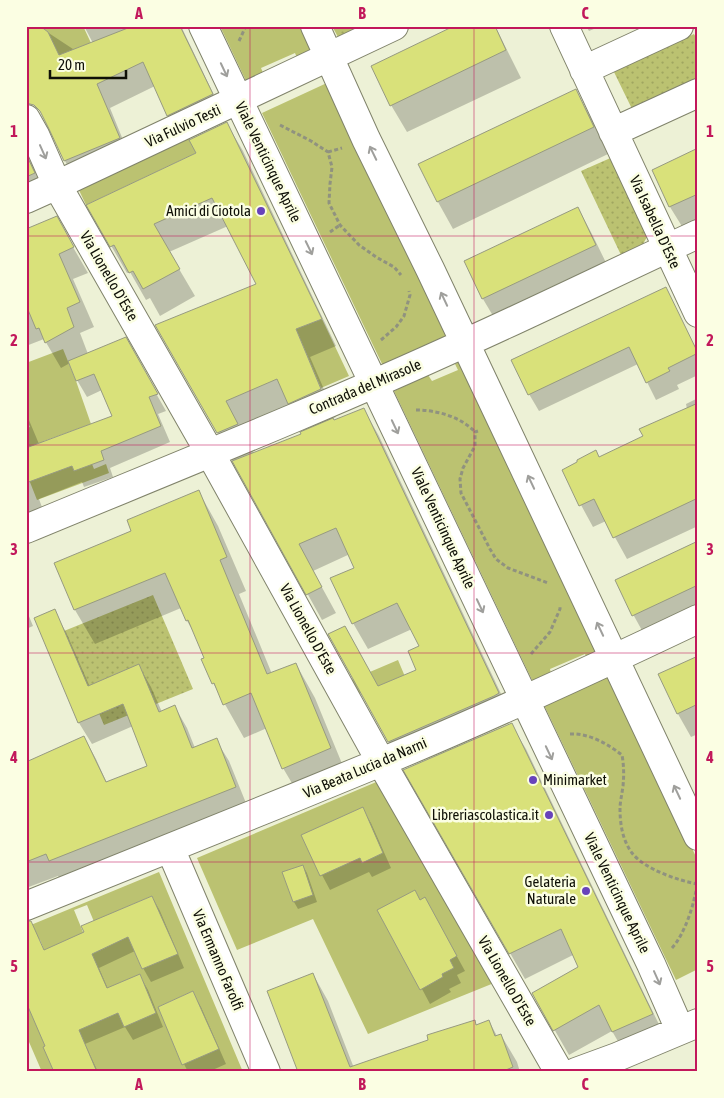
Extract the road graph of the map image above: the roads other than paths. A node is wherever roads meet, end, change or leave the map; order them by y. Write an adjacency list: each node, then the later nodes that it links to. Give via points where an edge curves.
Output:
1 (203, 26): 9 (street, Viale Venticinque Aprile, one-way to 9)
2 (315, 26): 6 (street)
3 (394, 26): 6 (street, Via Fulvio Testi)
4 (564, 26): 7 (street, Via Isabella D'Este)
5 (679, 26): 7 (street)
6 (330, 57): 9 (street, Via Fulvio Testi); 17 (street, one-way to 6)
7 (584, 70): 11 (street, Via Isabella D'Este)
8 (698, 93): 11 (street)
9 (238, 100): 12 (street, Via Fulvio Testi); 18 (street, Viale Venticinque Aprile, one-way to 18)
10 (26, 119): 12 (street, Via Lionello D'Este, one-way to 12)
11 (613, 132): 15 (street, Via Isabella D'Este)
12 (57, 186): 13 (street, Via Fulvio Testi); 19 (street, Via Lionello D'Este)
13 (26, 199)
14 (698, 234): 15 (street, Contrada del Mirasole)
15 (667, 248): 16 (street, Via Isabella D'Este); 17 (street, Contrada del Mirasole)
16 (698, 313)
17 (465, 343): 18 (street, Contrada del Mirasole); 22 (street, one-way to 17)
18 (374, 384): 19 (street, Contrada del Mirasole); 23 (street, Viale Venticinque Aprile, one-way to 23)
19 (210, 453): 20 (street, Contrada del Mirasole); 24 (street, Via Lionello D'Este)
20 (26, 528)
21 (698, 619): 22 (street, Via Beata Lucia da Narni)
22 (614, 659): 23 (street, Via Beata Lucia da Narni); 25 (street, one-way to 22)
23 (524, 700): 24 (street, Via Beata Lucia da Narni); 29 (street, Viale Venticinque Aprile, one-way to 29, via 651,964)
24 (381, 762): 26 (street, Via Beata Lucia da Narni); 32 (street, Via Lionello D'Este)
25 (698, 836)
26 (170, 848): 27 (street, Via Beata Lucia da Narni); 31 (street, Via Ermanno Farolfi)
27 (26, 906)
28 (698, 1009): 29 (street)
29 (689, 1027): 30 (street)
30 (619, 1064): 33 (street)
31 (266, 1072)
32 (559, 1072)
33 (576, 1072)

